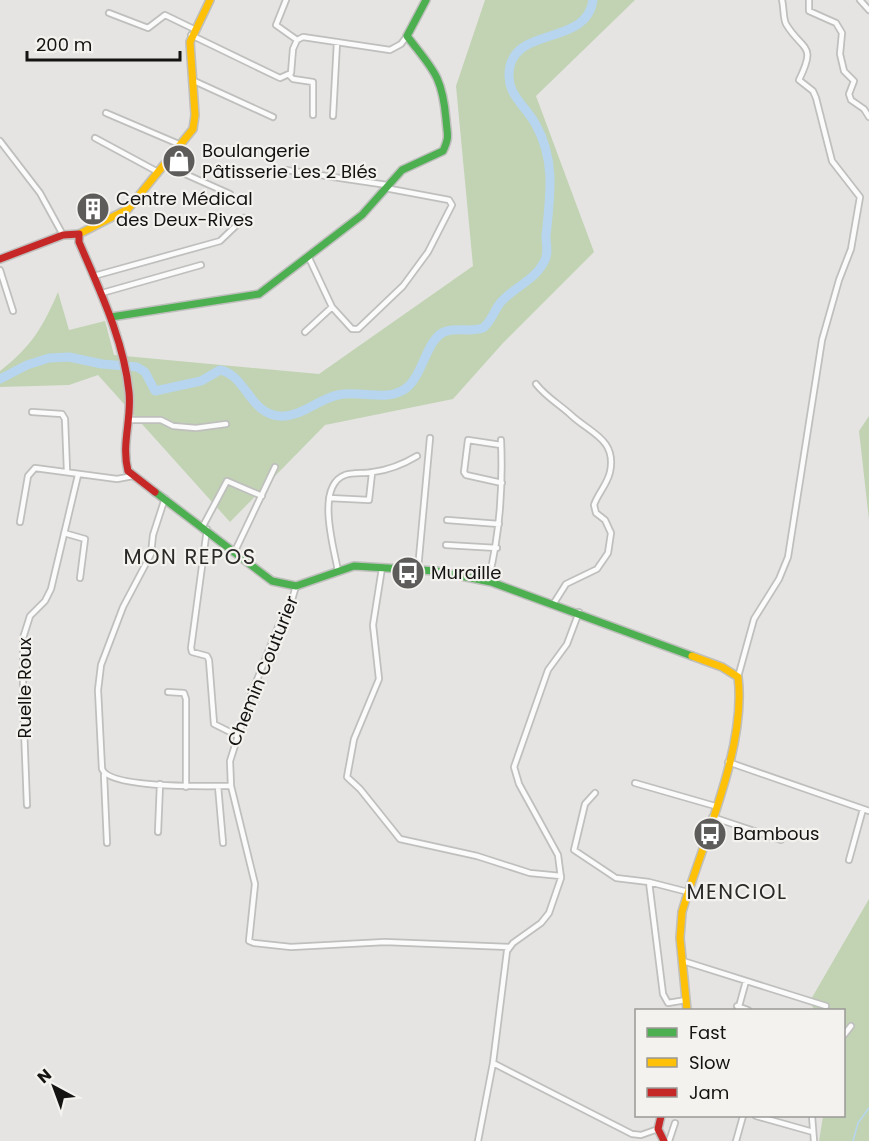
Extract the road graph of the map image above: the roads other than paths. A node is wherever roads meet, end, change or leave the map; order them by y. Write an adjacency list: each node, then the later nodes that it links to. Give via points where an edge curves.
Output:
1 (210, 0): 9 (main road)
2 (286, 0): 11 (street, via 276,25)
3 (426, 0): 10 (main road)
4 (782, 0): 72 (street, via 785,22 807,50 809,59 799,80 816,98 832,161 860,196 851,249 822,340 788,557 754,619)
5 (809, 0): 19 (street, via 809,12 836,23 842,33 840,54 844,71 854,81 849,94)
6 (860, 0): 7 (street)
7 (869, 10)
8 (109, 13): 9 (street, via 148,28 165,15)
9 (192, 32): 13 (street, via 260,70 280,78); 14 (main road)
10 (406, 36): 12 (street, via 390,50); 26 (main road, via 440,81 448,142 439,154 402,170)
11 (297, 40): 12 (street, via 309,37); 13 (street)
12 (337, 42): 17 (street)
13 (289, 75): 16 (street, via 313,82)
14 (192, 80): 18 (street); 22 (main road, via 195,122)
15 (106, 114): 22 (street)
16 (313, 115)
17 (333, 116)
18 (273, 117)
19 (869, 117)
20 (94, 138): 25 (street)
21 (0, 141): 30 (street, via 40,193)
22 (181, 145): 23 (main road)
23 (165, 165): 25 (main road); 27 (street)
24 (286, 170): 26 (street)
25 (158, 172): 29 (main road, via 124,213)
26 (386, 187): 31 (main road, via 362,215); 37 (street, via 450,200 452,205 428,252 403,286 358,329 352,329)
27 (230, 194)
28 (244, 218): 35 (street, via 220,241)
29 (79, 234): 30 (main road); 35 (main road)
30 (63, 235): 32 (main road)
31 (309, 258): 37 (street); 39 (main road, via 259,294)
32 (0, 259)
33 (201, 265): 36 (street)
34 (0, 270): 38 (street)
35 (94, 276): 36 (main road)
36 (102, 293): 39 (main road)
37 (332, 307): 40 (street)
38 (13, 311)
39 (111, 317): 43 (main road, via 127,380)
40 (305, 332)
41 (536, 384): 70 (street, via 602,438 611,463 608,480 594,505 611,532 608,553 591,573 566,584)
42 (33, 412): 48 (street, via 62,414 65,419)
43 (129, 420): 44 (street, via 161,420 173,426 196,428); 51 (main road, via 126,466)
44 (226, 424)
45 (430, 438): 65 (street)
46 (417, 456): 49 (street, via 400,466)
47 (275, 467): 53 (street)
48 (67, 471): 50 (street); 57 (street, via 39,467 32,470)
49 (372, 473): 55 (street, via 343,476 332,487); 55 (street, via 369,500)
50 (78, 475): 51 (street, via 117,480); 60 (street, Ruelle Roux)
51 (132, 476): 54 (main road)
52 (502, 483): 52 (street, via 466,475 468,440 501,443); 58 (street)
53 (262, 496): 59 (street, via 227,481); 63 (street)
54 (165, 498): 59 (main road); 76 (street, via 151,554 123,607 101,665 98,690)
55 (329, 498): 66 (street)
56 (447, 520): 58 (street)
57 (20, 522)
58 (499, 524): 62 (street)
59 (205, 528): 63 (main road); 74 (street, via 191,648 209,660 214,724)
60 (64, 533): 67 (street, via 85,539); 83 (street, Ruelle Roux, via 51,589 30,616 23,638)
61 (446, 544): 62 (street)
62 (497, 548): 68 (street)
63 (235, 551): 69 (main road, via 272,581)
64 (382, 568): 65 (main road); 66 (main road, via 354,566); 92 (street, via 373,625 379,679 354,739 347,777 402,840 477,856 530,873)
65 (418, 569): 68 (main road)
66 (338, 571): 69 (main road)
67 (80, 579)
68 (488, 581): 70 (main road)
69 (296, 586): 74 (street, Chemin Couturier)
70 (554, 603): 71 (main road)
71 (579, 612): 72 (main road, via 722,667); 92 (street, via 567,645 548,670 514,767 519,784 558,855)
72 (738, 677): 75 (main road, via 737,722)
73 (168, 692): 81 (street, via 184,693 186,699)
74 (236, 735): 80 (street, Chemin Couturier, via 230,761)
75 (728, 762): 84 (main road); 85 (street)
76 (104, 774): 78 (street, via 114,779); 89 (street)
77 (635, 783): 84 (street)
78 (160, 784): 81 (street); 87 (street)
79 (218, 786): 80 (street); 81 (street); 90 (street)
80 (231, 786): 95 (street, Chemin Couturier, via 255,884 247,937 250,942)
81 (186, 787)
82 (595, 792): 93 (street, via 585,804 574,850 616,878)
83 (27, 805)
84 (715, 806): 86 (main road)
85 (866, 810): 91 (street)
86 (712, 817): 88 (street); 94 (main road)
87 (158, 832)
88 (781, 840)
89 (107, 843)
90 (223, 843)
91 (849, 860)
92 (561, 876): 95 (street, via 549,913)
93 (650, 882): 94 (street); 98 (street, via 663,994 668,1002)
94 (688, 892): 96 (main road, via 680,924)
95 (509, 947): 104 (street)
96 (683, 961): 97 (street); 98 (main road)
97 (746, 981): 99 (street); 100 (street)
98 (687, 1000): 101 (main road)
99 (826, 1006)
100 (738, 1008)
101 (687, 1009)
102 (851, 1026): 103 (street)
103 (845, 1033)
104 (493, 1063): 110 (street, via 632,1134); 112 (street)
105 (661, 1117): 110 (main road)
106 (743, 1117): 114 (street)
107 (760, 1117): 111 (street)
108 (812, 1117): 111 (street)
109 (675, 1123): 113 (street)
110 (658, 1129): 113 (main road)
111 (813, 1132): 115 (street)
112 (478, 1141)
113 (667, 1141)
114 (736, 1141)
115 (814, 1141)

